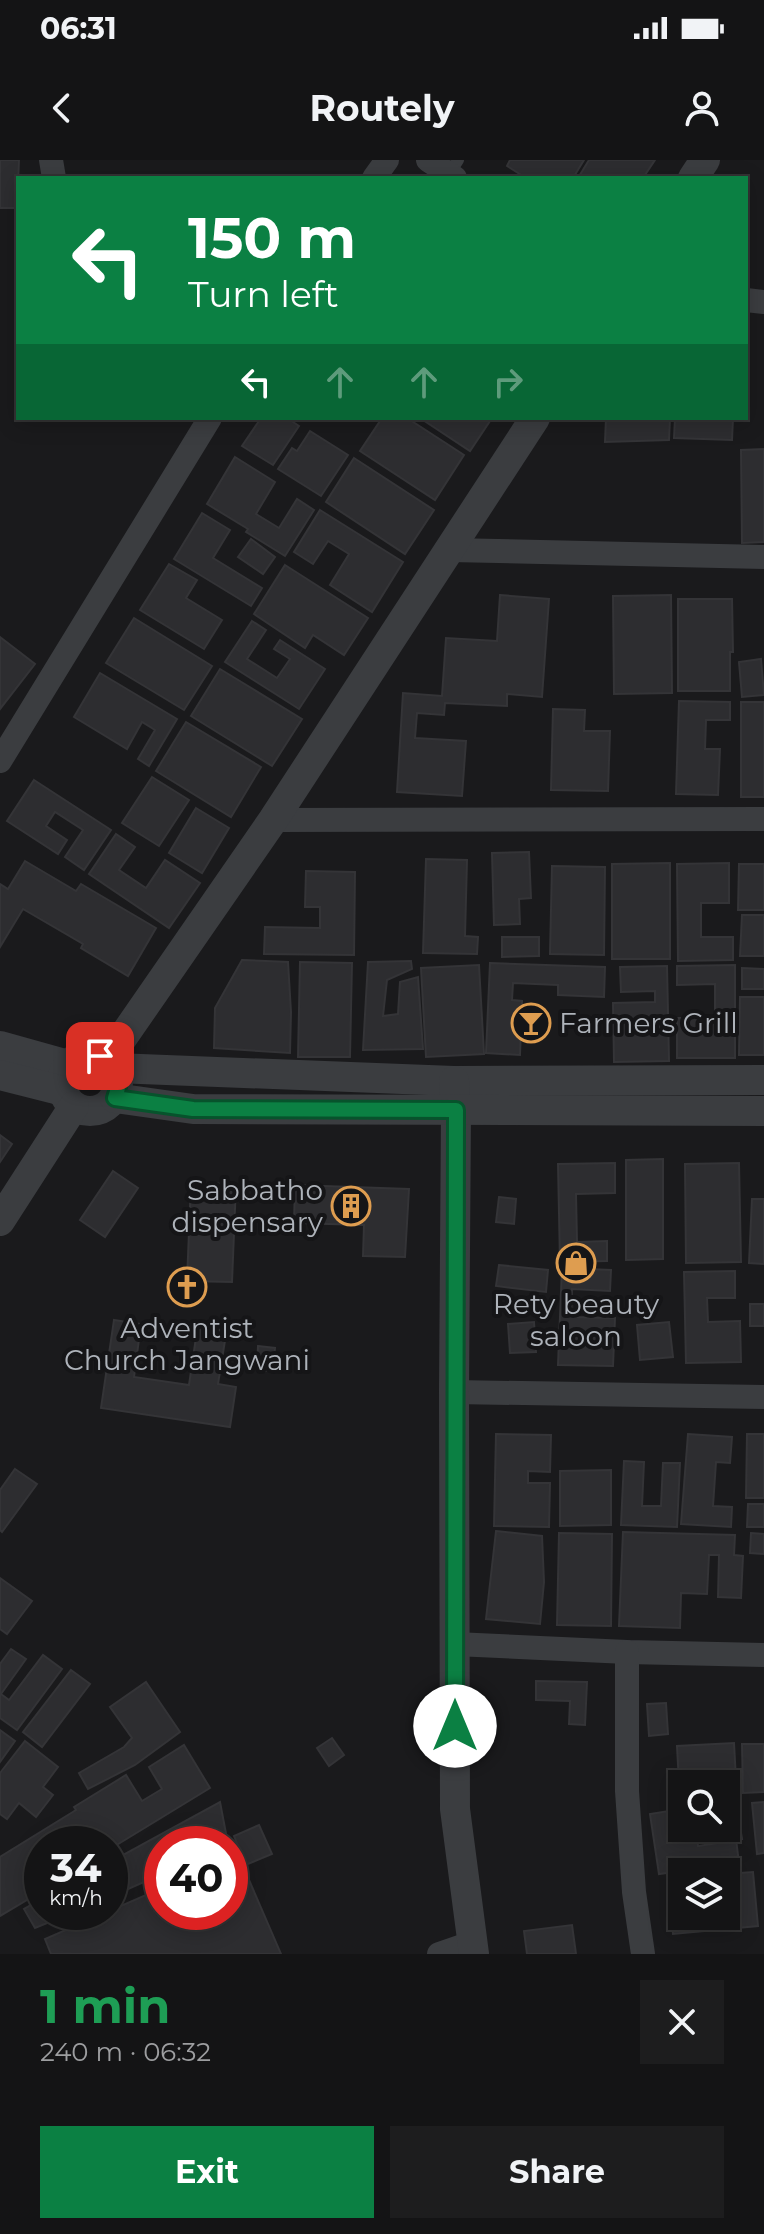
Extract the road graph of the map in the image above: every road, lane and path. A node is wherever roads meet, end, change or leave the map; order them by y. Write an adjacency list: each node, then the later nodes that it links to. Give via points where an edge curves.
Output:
1 (428, 160): 2 (street)
2 (454, 171)
3 (209, 420): 7 (street)
4 (534, 420): 5 (street)
5 (450, 550): 6 (street); 9 (street)
6 (764, 557)
7 (0, 761)
8 (764, 819): 9 (street)
9 (273, 820): 12 (street)
10 (0, 1046): 14 (street)
11 (0, 1075): 14 (street)
12 (112, 1075): 14 (street, via 91,1054 82,1056); 14 (street, via 109,1105 100,1110 91,1112); 15 (street, via 193,1109)
13 (764, 1080): 15 (street)
14 (68, 1088): 17 (street)
15 (455, 1095): 16 (street); 18 (street)
16 (764, 1111)
17 (0, 1221)
18 (454, 1392): 19 (street); 20 (street)
19 (764, 1397)
20 (455, 1644): 21 (street); 23 (street, via 455,1809)
21 (627, 1652): 22 (street); 25 (street, via 627,1791)
22 (764, 1655)
23 (473, 1948): 24 (street)
24 (439, 1954)
25 (643, 1954)

